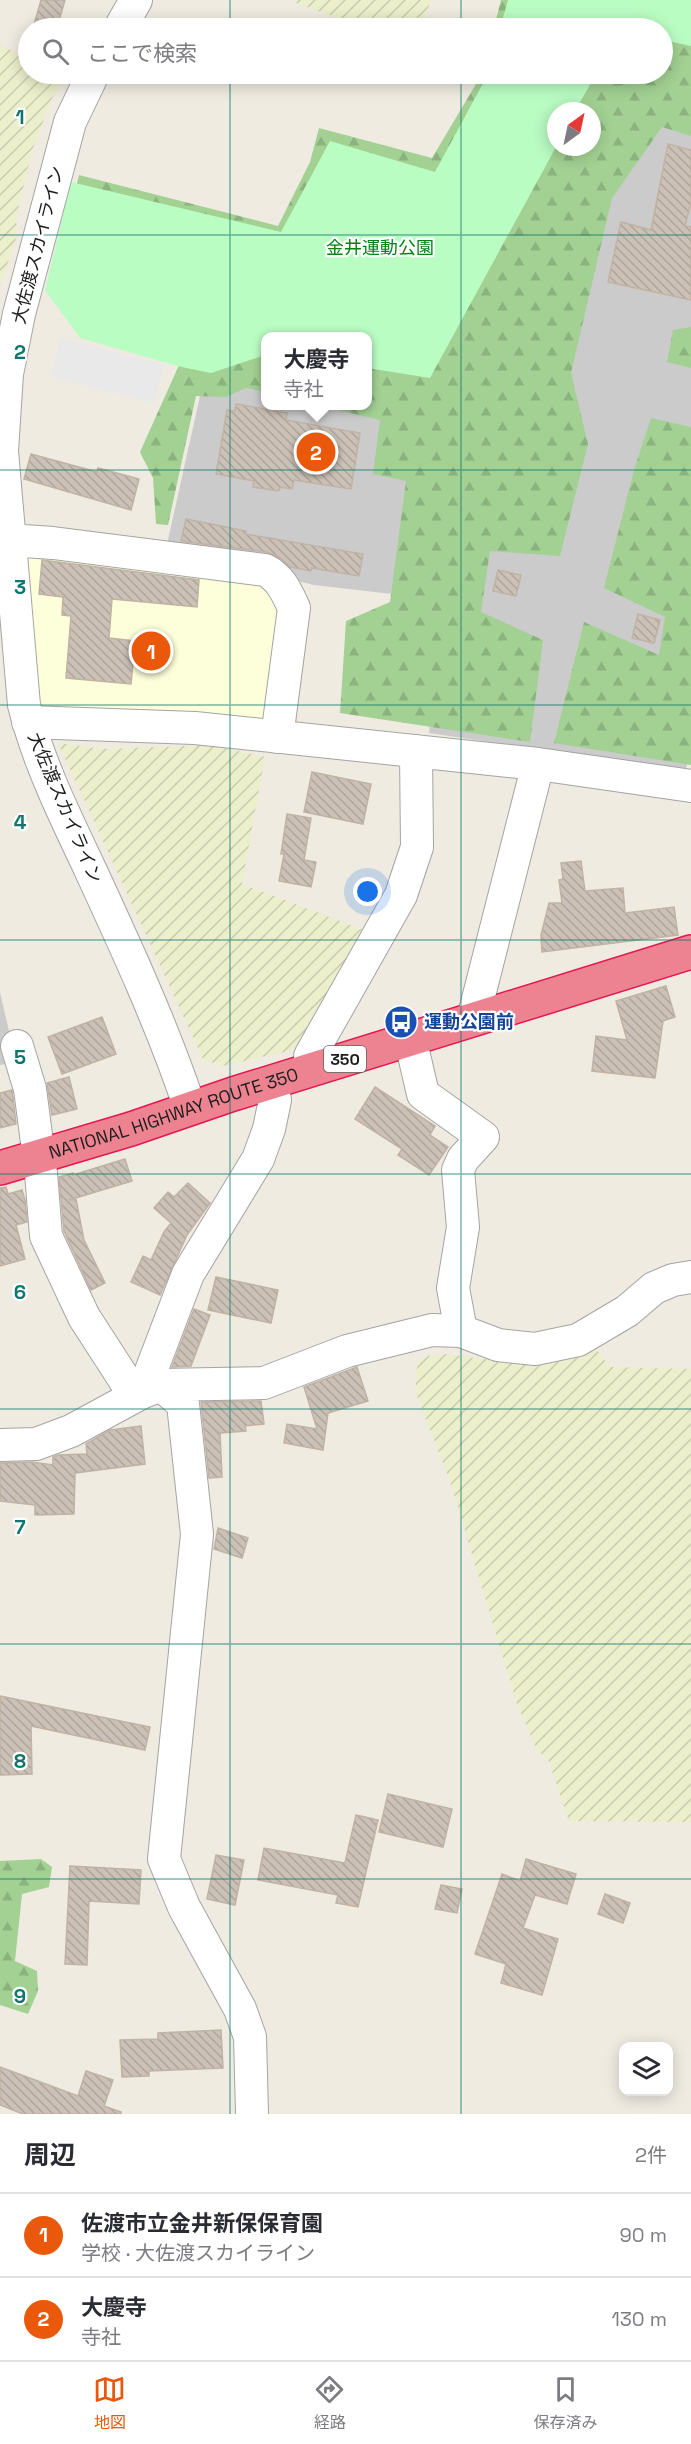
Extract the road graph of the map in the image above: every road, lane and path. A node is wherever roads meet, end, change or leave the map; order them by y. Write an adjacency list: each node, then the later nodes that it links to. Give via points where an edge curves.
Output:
1 (136, 0): 2 (street)
2 (126, 18)
3 (88, 84): 4 (street, 大佐渡スカイライン, via 70,122 7,374 2,451)
4 (9, 540): 5 (street, 大佐渡スカイライン); 6 (street, via 265,570 275,575 294,608)
5 (18, 712): 6 (street); 16 (street, 大佐渡スカイライン, via 122,938)
6 (277, 737): 7 (street)
7 (416, 751): 8 (street); 14 (street, via 417,847 401,895 310,1056)
8 (538, 764): 9 (street); 11 (street)
9 (691, 786)
10 (691, 952): 11 (highway, NATIONAL HIGHWAY ROUTE 350 / 350)
11 (473, 1019): 12 (highway, NATIONAL HIGHWAY ROUTE 350 / 350)
12 (410, 1038): 14 (highway, NATIONAL HIGHWAY ROUTE 350 / 350); 20 (street, via 423,1094 483,1137 458,1170 463,1227 453,1288)
13 (17, 1046): 17 (street, via 30,1089)
14 (310, 1071): 15 (highway, NATIONAL HIGHWAY ROUTE 350 / 350)
15 (272, 1083): 16 (highway, NATIONAL HIGHWAY ROUTE 350 / 350); 21 (street, via 275,1100 258,1159 188,1274 151,1371)
16 (190, 1108): 17 (highway, NATIONAL HIGHWAY ROUTE 350 / 350)
17 (39, 1157): 18 (highway, NATIONAL HIGHWAY ROUTE 350 / 350); 21 (street, via 46,1236 84,1317 126,1382)
18 (0, 1168)
19 (691, 1277): 20 (street, via 654,1288 627,1311 578,1340 535,1349 498,1345)
20 (461, 1331): 21 (street, via 432,1330 390,1339 264,1383)
21 (151, 1389): 22 (street, via 36,1444); 23 (street, via 183,1404 197,1534 164,1859 184,1907 240,2009 250,2037)
22 (0, 1446)
23 (252, 2114)

